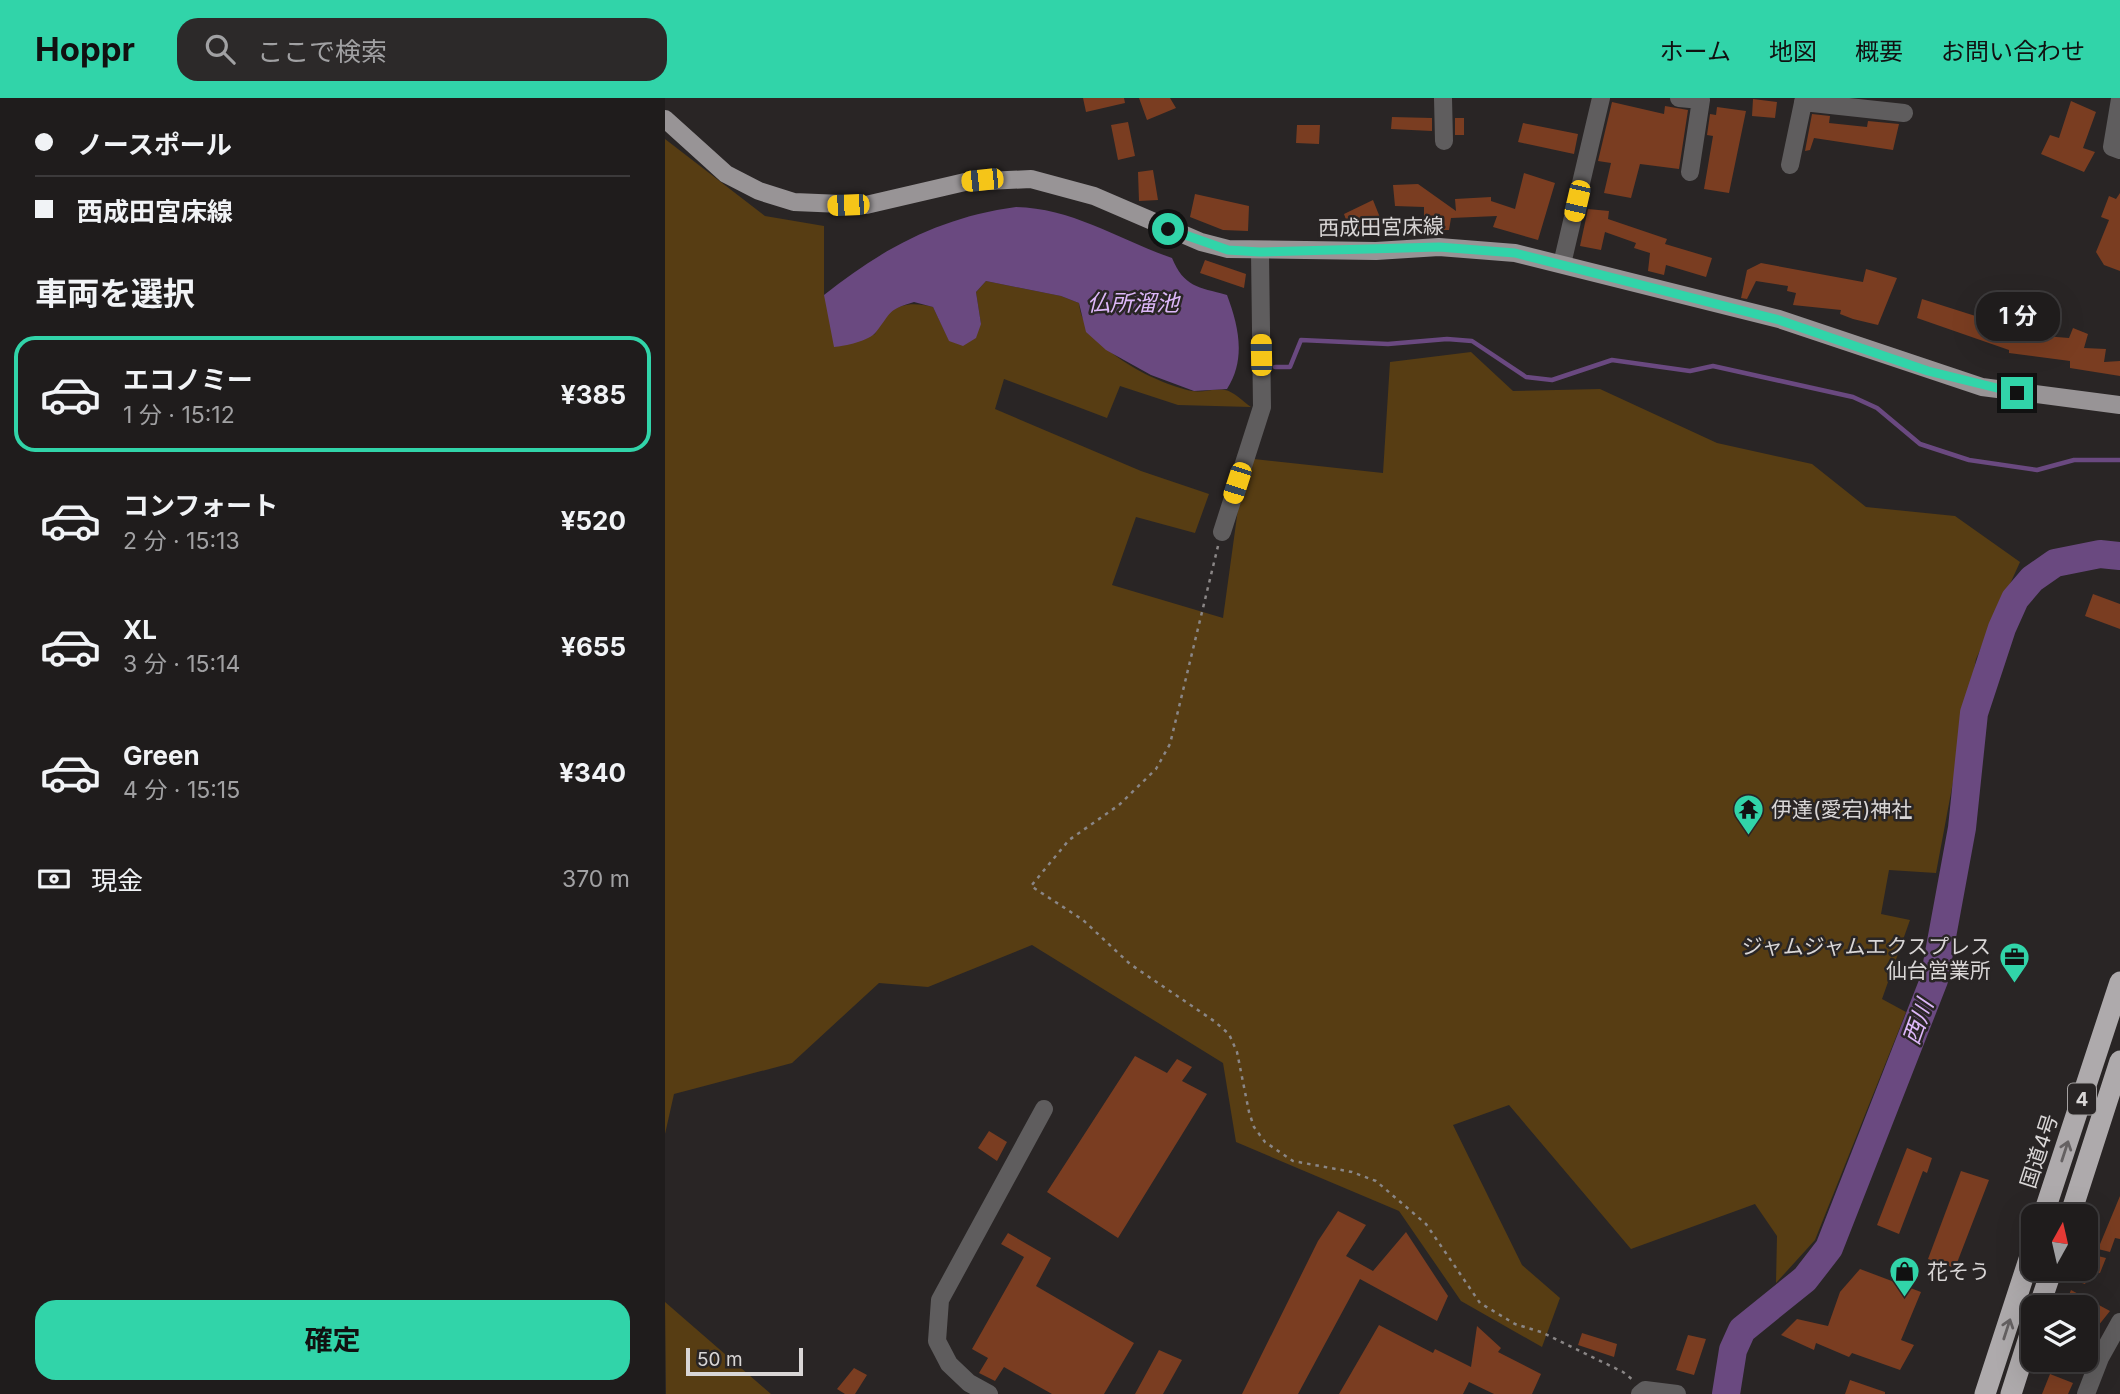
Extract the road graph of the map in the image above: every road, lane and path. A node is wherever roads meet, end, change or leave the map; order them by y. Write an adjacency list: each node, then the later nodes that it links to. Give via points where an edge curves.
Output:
1 (1443, 98): 8 (street)
2 (1601, 98): 13 (street)
3 (1679, 98): 11 (street, via 1702,100)
4 (2120, 99): 9 (street, via 2112,147)
5 (1803, 100): 6 (street); 10 (street)
6 (1905, 113)
7 (665, 119): 12 (main road, 西成田宮床線, via 726,174 794,202 866,205 965,182 1031,179 1094,196 1201,242)
8 (1444, 141)
9 (2120, 150)
10 (1790, 165)
11 (1690, 172)
12 (1260, 252): 13 (main road, 西成田宮床線, via 1466,248); 15 (street, via 1262,407)
13 (1562, 264): 14 (main road, 西成田宮床線, via 1779,320 1982,387)
14 (2120, 405)
15 (1222, 532): 24 (path, via 1170,744 1156,769 1119,805 1069,840 1031,886 1083,920 1130,964 1229,1034 1252,1119 1265,1142 1293,1161 1376,1181 1426,1224 1480,1303 1515,1325 1541,1332 1623,1372)
16 (2120, 982): 19 (highway, 国道4号 / 4, one-way to 16)
17 (2120, 1061): 20 (highway, 4)
18 (1044, 1108): 25 (street, via 940,1300 937,1341 949,1364)
19 (2047, 1204)
20 (2074, 1204)
21 (2022, 1281): 27 (highway, one-way to 21)
22 (2120, 1322): 29 (street)
23 (2021, 1363): 28 (highway)
24 (1643, 1392): 26 (street)
25 (989, 1394)
26 (1677, 1394)
27 (1985, 1394)
28 (2011, 1394)
29 (2086, 1394)

